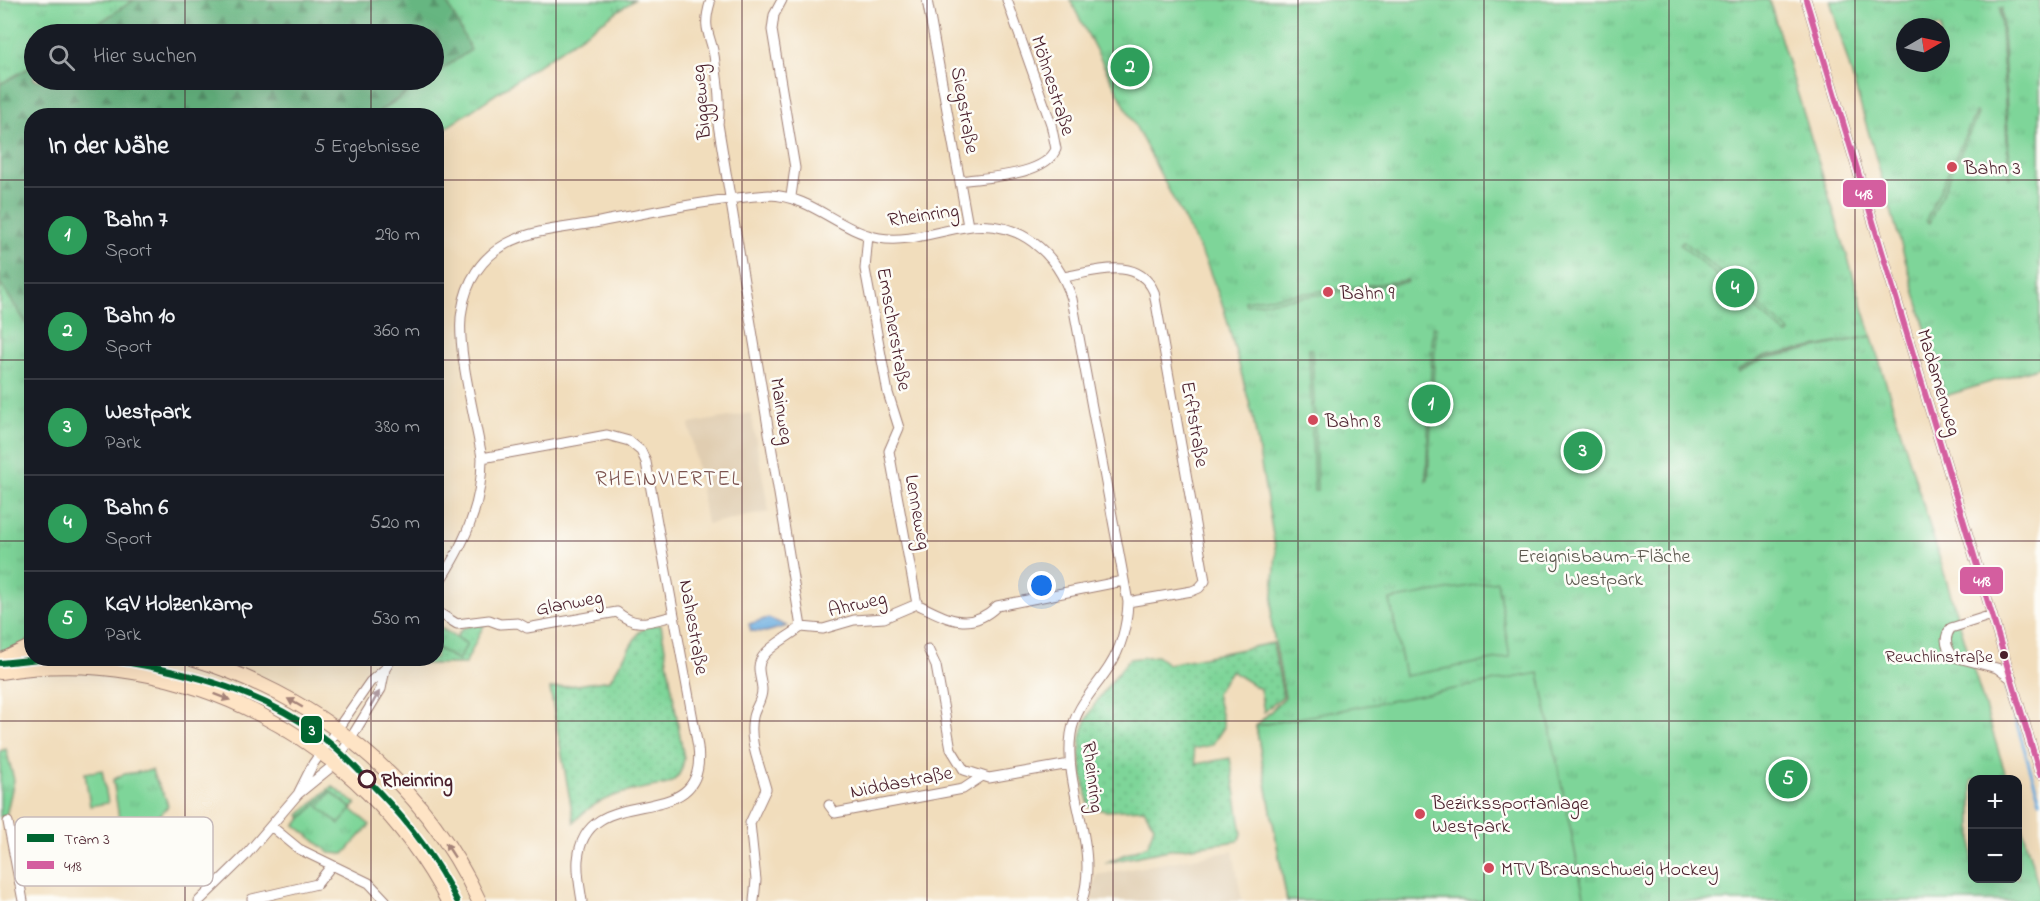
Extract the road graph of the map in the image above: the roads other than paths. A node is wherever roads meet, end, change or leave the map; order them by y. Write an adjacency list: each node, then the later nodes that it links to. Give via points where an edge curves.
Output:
1 (782, 0): 7 (street, via 772,30 795,168)
2 (927, 0): 6 (street, Siegstraße)
3 (1007, 0): 6 (street, Möhnestraße, via 1051,124 1056,149 1048,161 1033,169)
4 (1806, 0): 18 (street, Madamenweg)
5 (710, 3): 8 (street, Biggeweg, via 706,28 716,63 718,124)
6 (960, 181): 9 (street, Siegstraße)
7 (791, 196): 8 (street, Rheinring); 10 (street, Rheinring)
8 (730, 200): 13 (street, Rheinring, via 533,234 504,245 482,263 465,295 460,330); 21 (street, Mainweg)
9 (968, 226): 10 (street, Rheinring, via 899,238); 11 (street, Rheinring, via 997,227 1023,235 1047,252)
10 (868, 235): 12 (street, Emscherstraße, via 865,269 888,393)
11 (1064, 277): 15 (street, Rheinring, via 1072,299); 16 (street, Erftstraße, via 1107,269 1131,270 1140,274 1154,292 1205,581 1192,591)
12 (899, 428): 17 (street, Lenneweg, via 889,451)
13 (482, 458): 14 (street, Rheinring, via 471,528); 20 (street, Nahestraße, via 608,435 637,447 646,462)
14 (444, 574)
15 (1123, 581): 16 (street, Rheinring); 17 (street, Ahrweg, via 997,606 988,615 970,621 933,614)
16 (1128, 602): 34 (street, Rheinring, via 1117,652 1076,716)
17 (917, 604): 21 (street, Ahrweg, via 884,618 824,629)
18 (1992, 615): 29 (street, Madamenweg); 29 (street, via 1951,628 1946,644 1954,657 1997,668)
19 (444, 616): 20 (street, Glanweg, via 457,624 489,620 500,624 518,622 527,628 617,612 632,623)
20 (674, 616): 50 (street, Nahestraße, via 698,747 697,778 690,790 679,797 615,812 589,830 579,849)
21 (801, 627): 51 (street, via 764,654 759,663 762,690 753,716 753,735 766,789 750,823 756,880)
22 (928, 649): 36 (street, Niddastraße, via 936,666 951,749 964,770)
23 (24, 650): 24 (street)
24 (0, 661)
25 (214, 666): 30 (street, one-way to 25, via 274,692)
26 (387, 666): 27 (street)
27 (385, 669): 30 (street, via 370,682); 31 (street, one-way to 27, via 381,689)
28 (0, 672): 32 (street, one-way to 32, via 72,666 152,675 238,703 281,724)
29 (2012, 679): 35 (street, Madamenweg)
30 (337, 731): 31 (street); 32 (street)
31 (351, 741): 33 (street); 49 (street, one-way to 31, via 452,853 406,788)
32 (322, 753): 33 (street); 37 (street)
33 (335, 764): 37 (street); 48 (street, via 402,831)
34 (1070, 764): 36 (street, Niddastraße); 52 (street, Rheinring, via 1088,868)
35 (2040, 773)
36 (981, 777): 38 (street, Niddastraße, via 963,789 835,813)
37 (298, 794): 40 (street)
38 (830, 806)
39 (8, 822): 41 (street)
40 (271, 826): 42 (street, via 299,849); 46 (street)
41 (15, 859)
42 (332, 865): 44 (street, via 317,884); 47 (street, via 369,883)
43 (20, 886): 45 (street)
44 (252, 899)
45 (23, 901)
46 (200, 901)
47 (386, 901)
48 (448, 901)
49 (478, 901)
50 (582, 901)
51 (754, 901)
52 (1082, 901)

